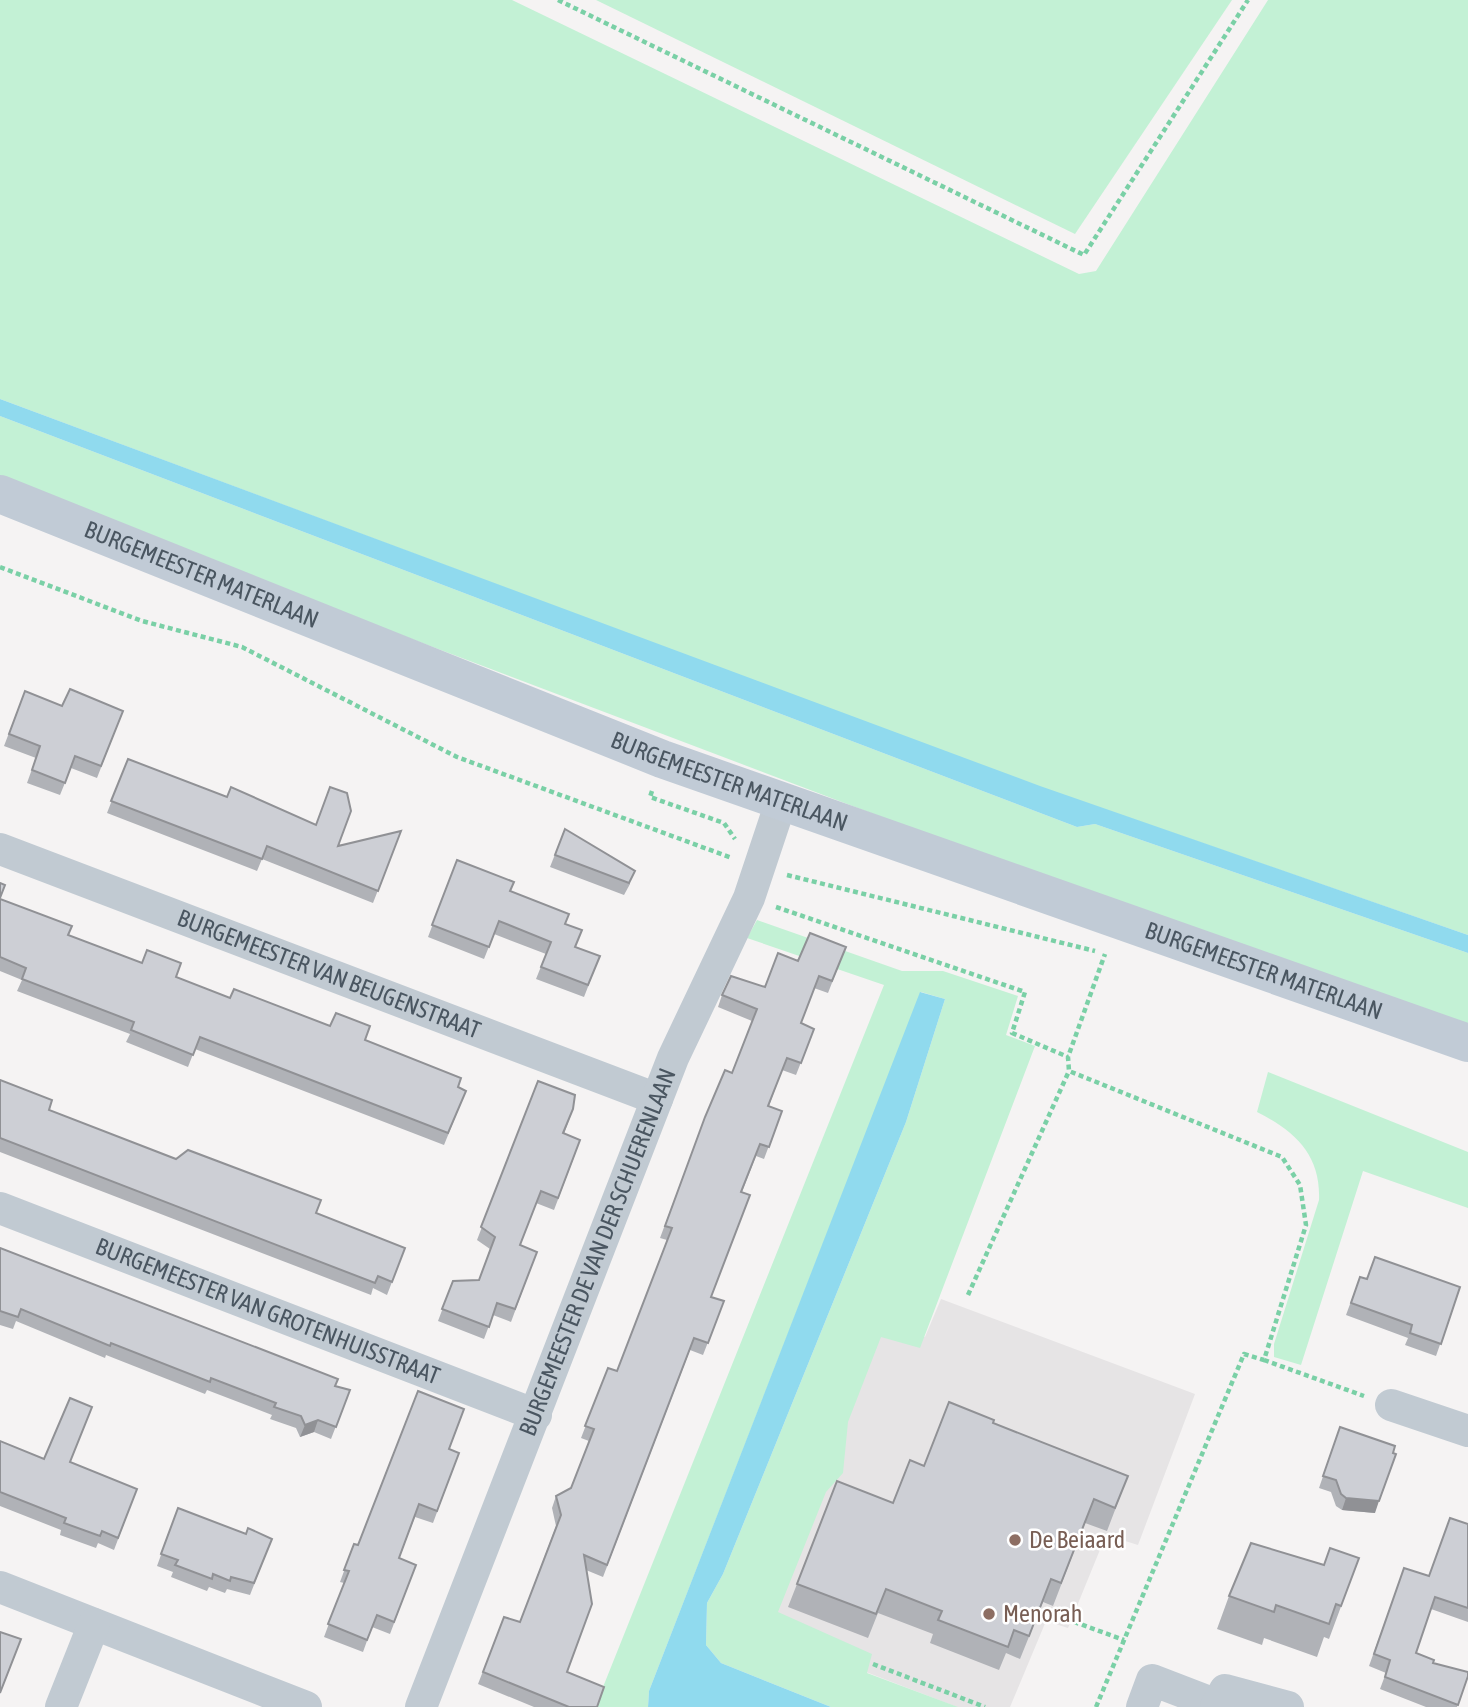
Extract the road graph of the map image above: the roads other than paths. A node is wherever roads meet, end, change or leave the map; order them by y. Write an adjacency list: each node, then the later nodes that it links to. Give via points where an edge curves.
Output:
1 (0, 494): 2 (main road, BURGEMEESTER MATERLAAN, via 662,759)
2 (781, 802): 4 (main road, BURGEMEESTER MATERLAAN); 5 (street, BURGEMEESTER DE VAN DER SCHUERENLAAN, via 750,898)
3 (0, 849): 5 (street, BURGEMEESTER VAN BEUGENSTRAAT)
4 (1468, 1043)
5 (657, 1099): 8 (street, BURGEMEESTER DE VAN DER SCHUERENLAAN)
6 (0, 1208): 8 (street, BURGEMEESTER VAN GROTENHUISSTRAAT)
7 (1391, 1405): 9 (street)
8 (536, 1415): 15 (street, BURGEMEESTER DE VAN DER SCHUERENLAAN)
9 (1468, 1431)
10 (0, 1587): 11 (street)
11 (94, 1624): 13 (street); 14 (street)
12 (1216, 1706): 16 (street, via 1152,1680); 17 (street, via 1225,1690)
13 (61, 1707)
14 (306, 1707)
15 (421, 1707)
16 (1142, 1707)
17 (1288, 1707)

